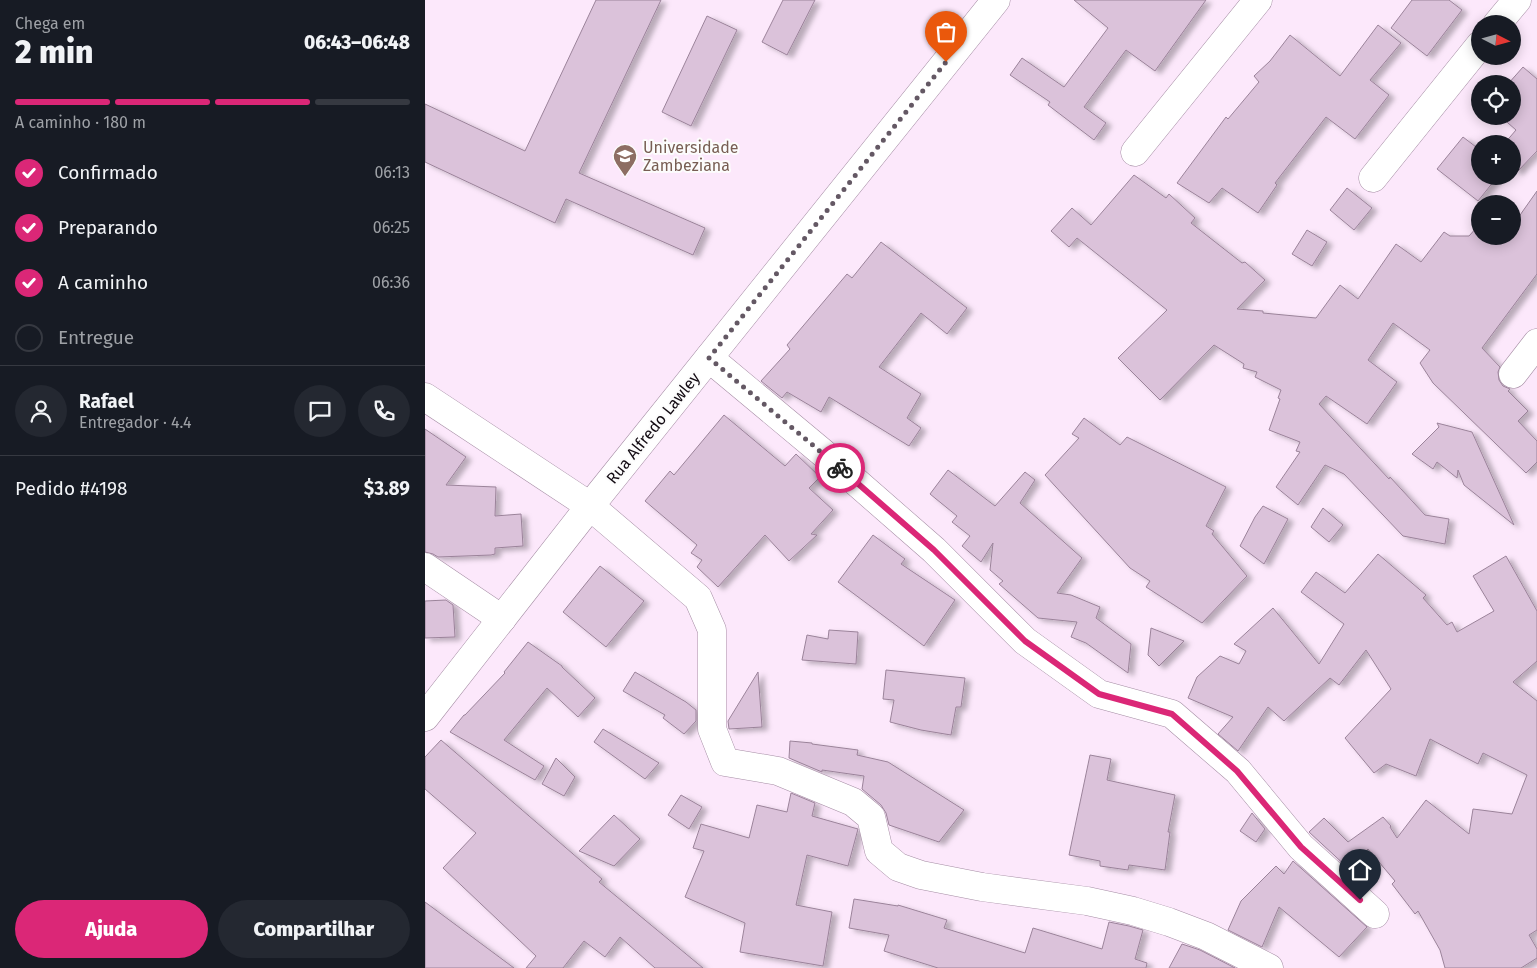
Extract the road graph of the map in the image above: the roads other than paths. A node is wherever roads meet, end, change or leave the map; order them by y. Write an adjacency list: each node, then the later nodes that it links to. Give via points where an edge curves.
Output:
1 (996, 0): 9 (street, Rua Alfredo Lawley)
2 (1258, 0): 6 (street)
3 (1517, 0): 4 (street)
4 (1504, 15)
5 (1471, 56): 7 (street)
6 (1135, 152)
7 (1373, 178)
8 (1537, 342): 10 (street)
9 (709, 358): 12 (street, Rua Alfredo Lawley); 16 (street, via 934,550 1025,641 1099,694 1172,714 1237,771 1301,847)
10 (1513, 374)
11 (425, 397): 12 (street)
12 (590, 506): 14 (street, Rua Alfredo Lawley); 17 (street, via 698,598 712,630 711,729 725,762 778,771 853,802 871,817 879,851 898,867 982,887 1087,901 1133,911 1206,936)
13 (425, 567): 14 (street)
14 (502, 619): 15 (street, Rua Alfredo Lawley)
15 (425, 717)
16 (1375, 914)
17 (1269, 968)

